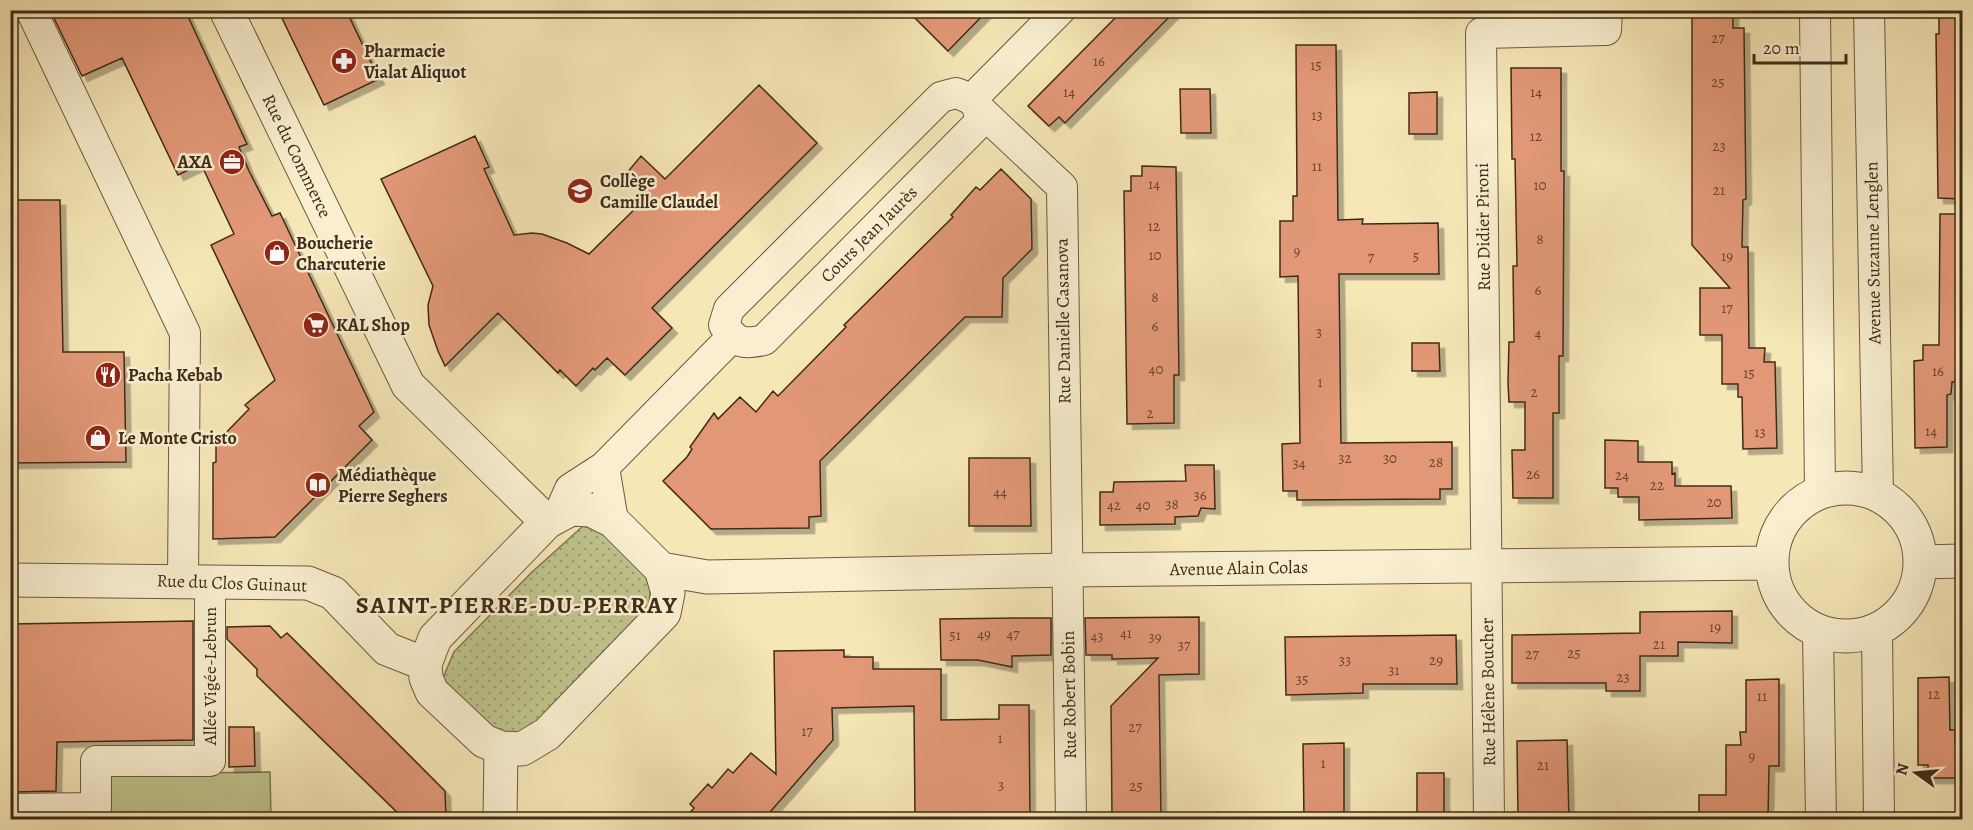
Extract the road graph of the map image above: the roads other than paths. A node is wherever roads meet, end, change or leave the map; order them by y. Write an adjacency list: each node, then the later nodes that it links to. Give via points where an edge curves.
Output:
1 (31, 10): 22 (street, via 185,333)
2 (226, 10): 12 (street, Rue du Commerce, via 408,385)
3 (1060, 10): 7 (street, Cours Jean Jaurès)
4 (1607, 10): 17 (street, Rue Didier Pironi, via 1606,30 1481,33)
5 (1815, 10): 10 (street)
6 (1869, 10): 11 (street, Avenue Suzanne Lenglen)
7 (975, 103): 8 (street, Cours Jean Jaurès, via 980,122 764,340 748,344); 8 (street, via 956,93 941,97 729,309 724,325); 19 (street, Rue Danielle Casanova, via 1062,187)
8 (732, 337): 9 (street)
9 (604, 467): 12 (street, via 570,489); 13 (street)
10 (1820, 493): 11 (street, via 1839,488); 16 (street, via 1800,504 1785,520 1775,541)
11 (1878, 495): 15 (street, via 1909,522)
12 (553, 518): 13 (street, via 571,509 591,510); 26 (street, via 435,638)
13 (613, 521): 18 (street)
14 (1962, 561): 15 (street)
15 (1920, 562): 24 (street, via 1909,602)
16 (1772, 563): 17 (street, Avenue Alain Colas); 25 (street, via 1775,584 1784,604 1799,621)
17 (1487, 565): 19 (street, Avenue Alain Colas); 32 (street, Rue Hélène Boucher)
18 (661, 569): 20 (street, Avenue Alain Colas); 23 (street, via 668,593)
19 (1066, 570): 20 (street, Avenue Alain Colas); 31 (street, Rue Robert Bobin)
20 (707, 577): 23 (street)
21 (10, 580): 22 (street, Rue du Clos Guinaut)
22 (196, 581): 26 (street, Rue du Clos Guinaut, via 308,583 333,593 387,649); 29 (street, Allée Vigée-Lebrun, via 210,761 96,761 96,808)
23 (664, 613): 27 (street, via 547,734 522,749)
24 (1877, 630): 25 (street, via 1858,636); 34 (street)
25 (1818, 632): 33 (street)
26 (425, 664): 27 (street, via 432,692 484,741)
27 (501, 748): 30 (street)
28 (10, 809): 29 (street, Allée Vigée-Lebrun)
29 (66, 814)
30 (500, 819)
31 (1071, 819)
32 (1489, 819)
33 (1821, 819)
34 (1879, 819)

